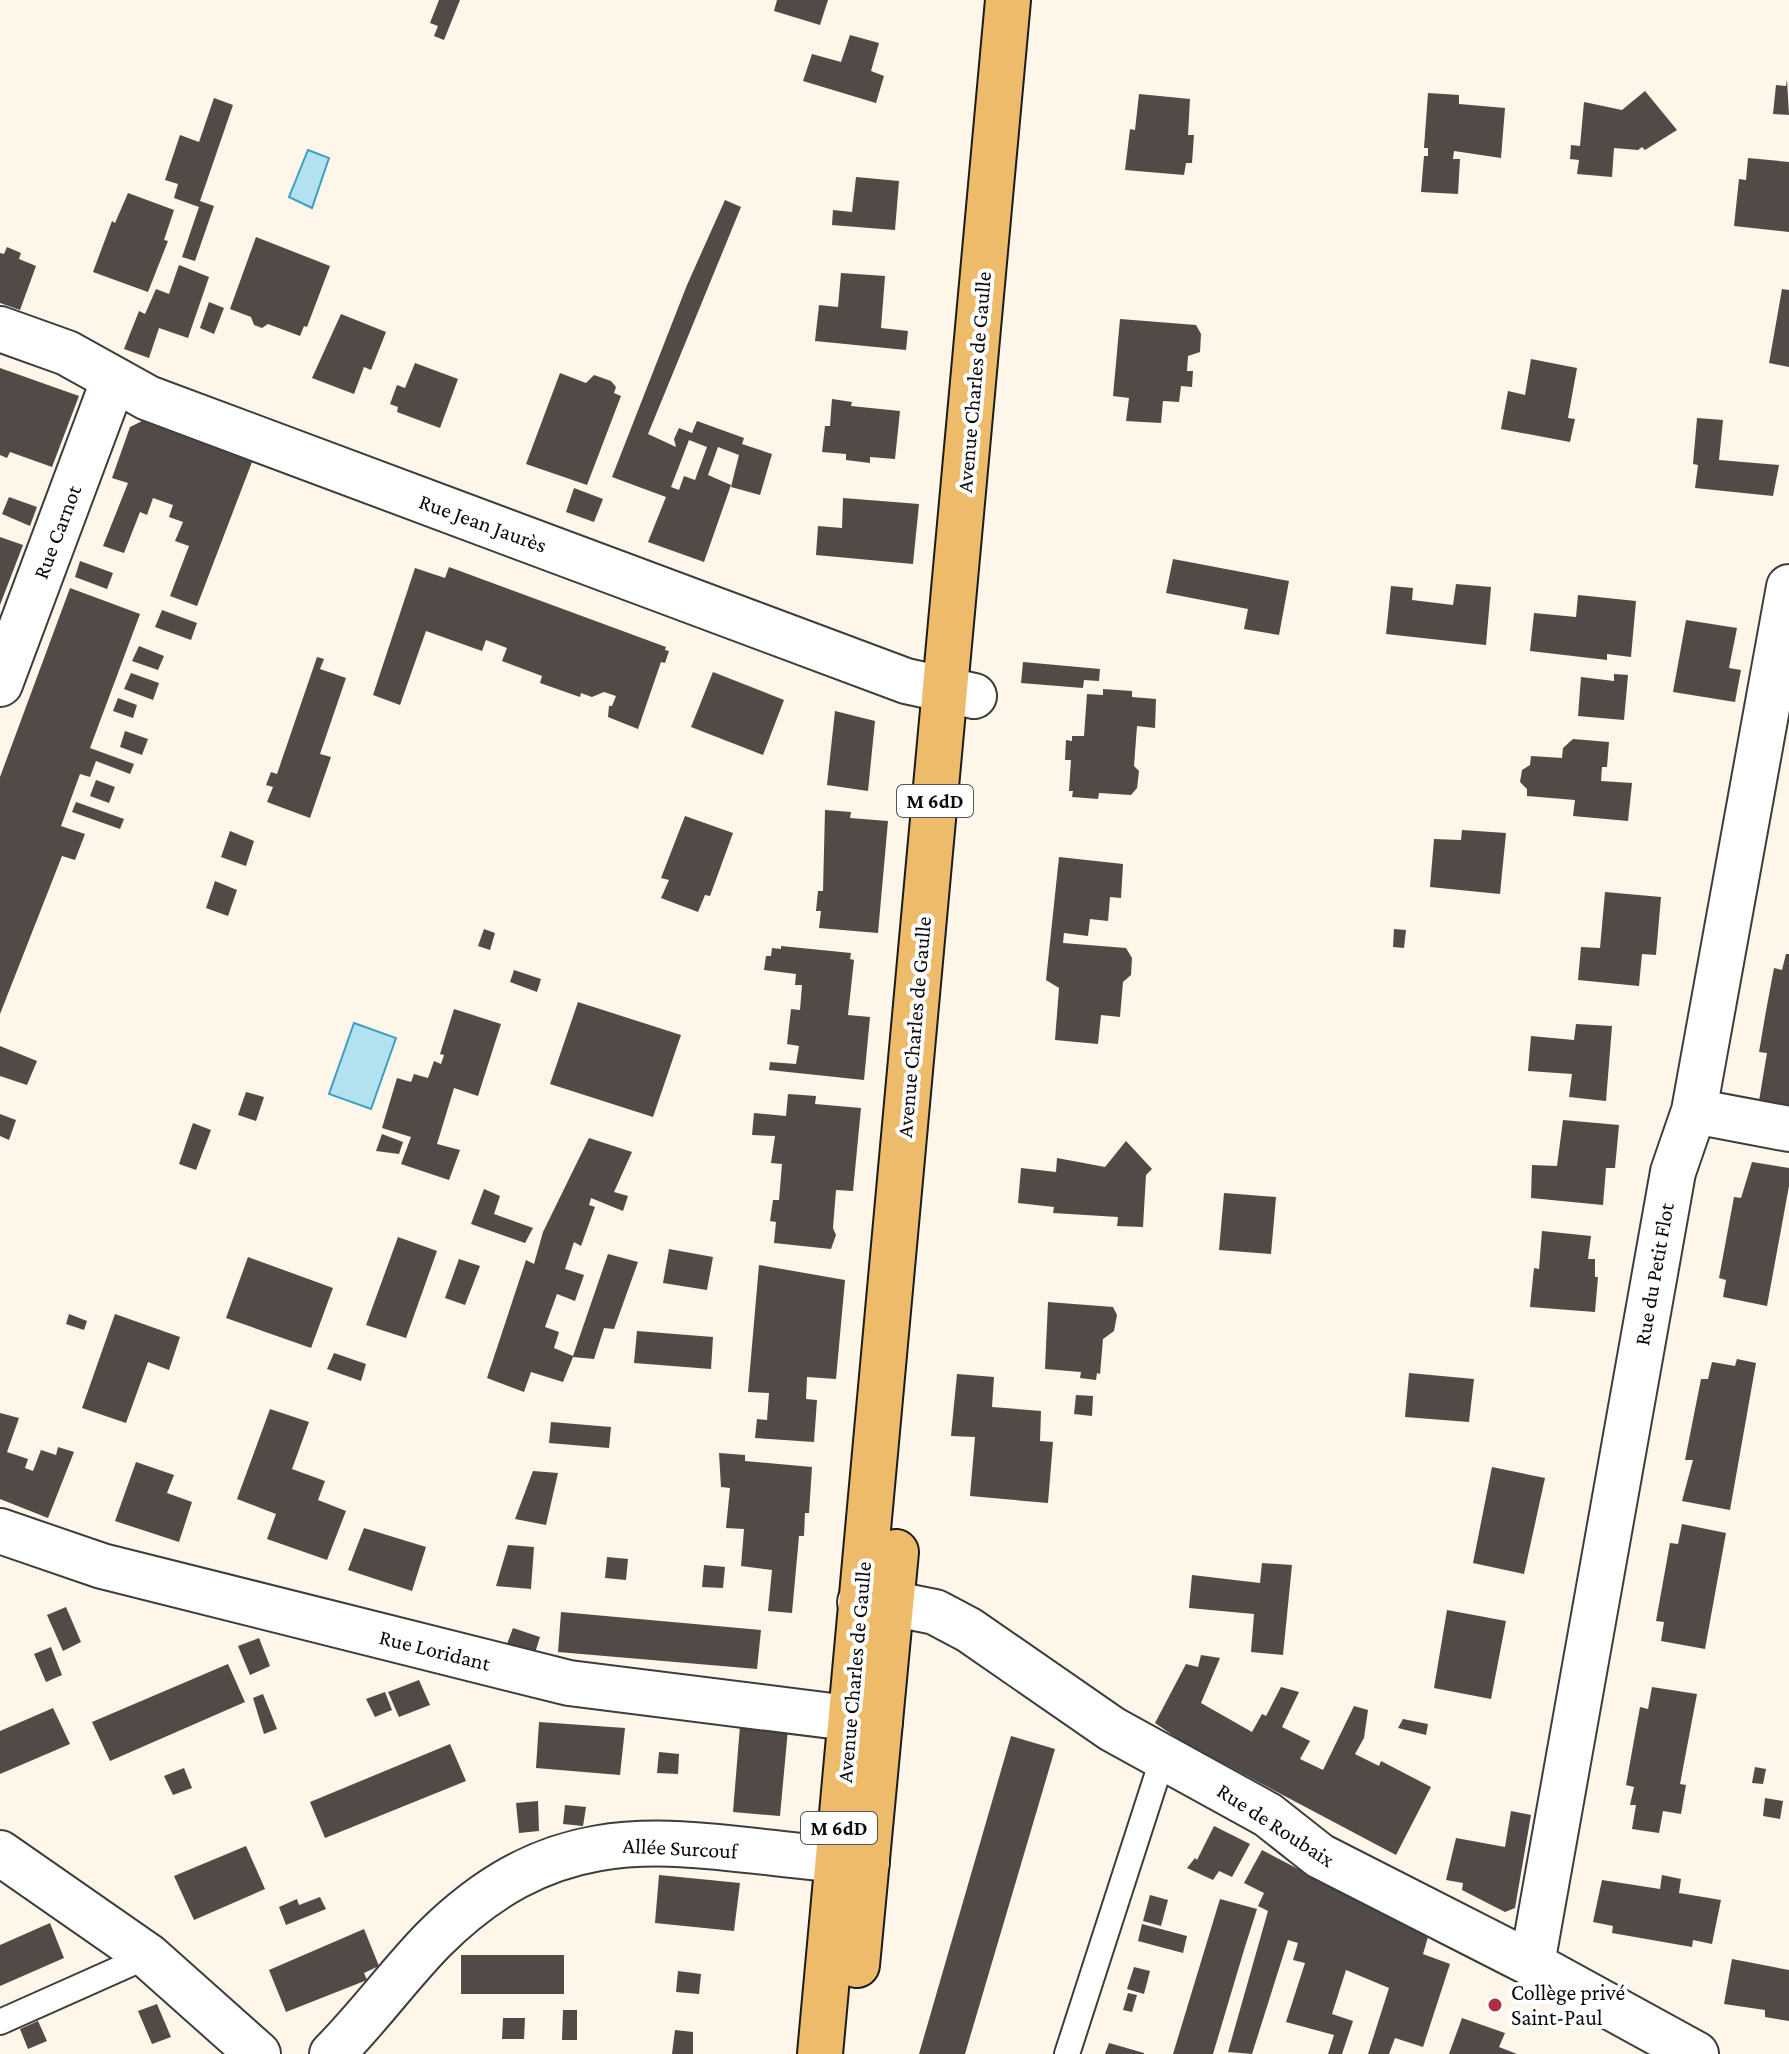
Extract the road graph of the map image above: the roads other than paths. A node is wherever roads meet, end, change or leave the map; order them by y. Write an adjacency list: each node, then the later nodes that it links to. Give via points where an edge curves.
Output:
1 (1008, 0): 7 (main road, Avenue Charles de Gaulle)
2 (1037, 0): 7 (main road, Avenue Charles de Gaulle)
3 (0, 329): 4 (street, Rue Jean Jaurès, via 67,353)
4 (114, 379): 6 (street, Rue Carnot); 7 (street, Rue Jean Jaurès, via 148,398)
5 (1789, 587): 8 (street, Rue du Petit Flot)
6 (0, 684)
7 (959, 694): 11 (main road, Avenue Charles de Gaulle)
8 (1694, 1111): 9 (street); 17 (street, Rue du Petit Flot, via 1673,1172)
9 (1789, 1129)
10 (0, 1531): 12 (street, Rue Loridant, via 102,1566 569,1683)
11 (875, 1602): 12 (main road, Avenue Charles de Gaulle); 13 (street, Rue de Roubaix, via 935,1612 969,1630 1112,1729)
12 (864, 1719): 15 (main road, Avenue Charles de Gaulle)
13 (1163, 1757): 17 (street, Rue de Roubaix, via 1268,1815 1320,1856); 23 (lane)
14 (0, 1853): 16 (street)
15 (852, 1861): 20 (street, Allée Surcouf, via 640,1842 562,1855 507,1881 464,1912); 21 (main road, Avenue Charles de Gaulle / M 6dD); 22 (main road, Avenue Charles de Gaulle)
16 (148, 1956): 18 (lane); 19 (street)
17 (1532, 1964): 24 (street, Rue de Roubaix)
18 (0, 2022)
19 (258, 2054)
20 (332, 2054)
21 (820, 2054)
22 (849, 2054)
23 (1067, 2054)
24 (1696, 2054)

